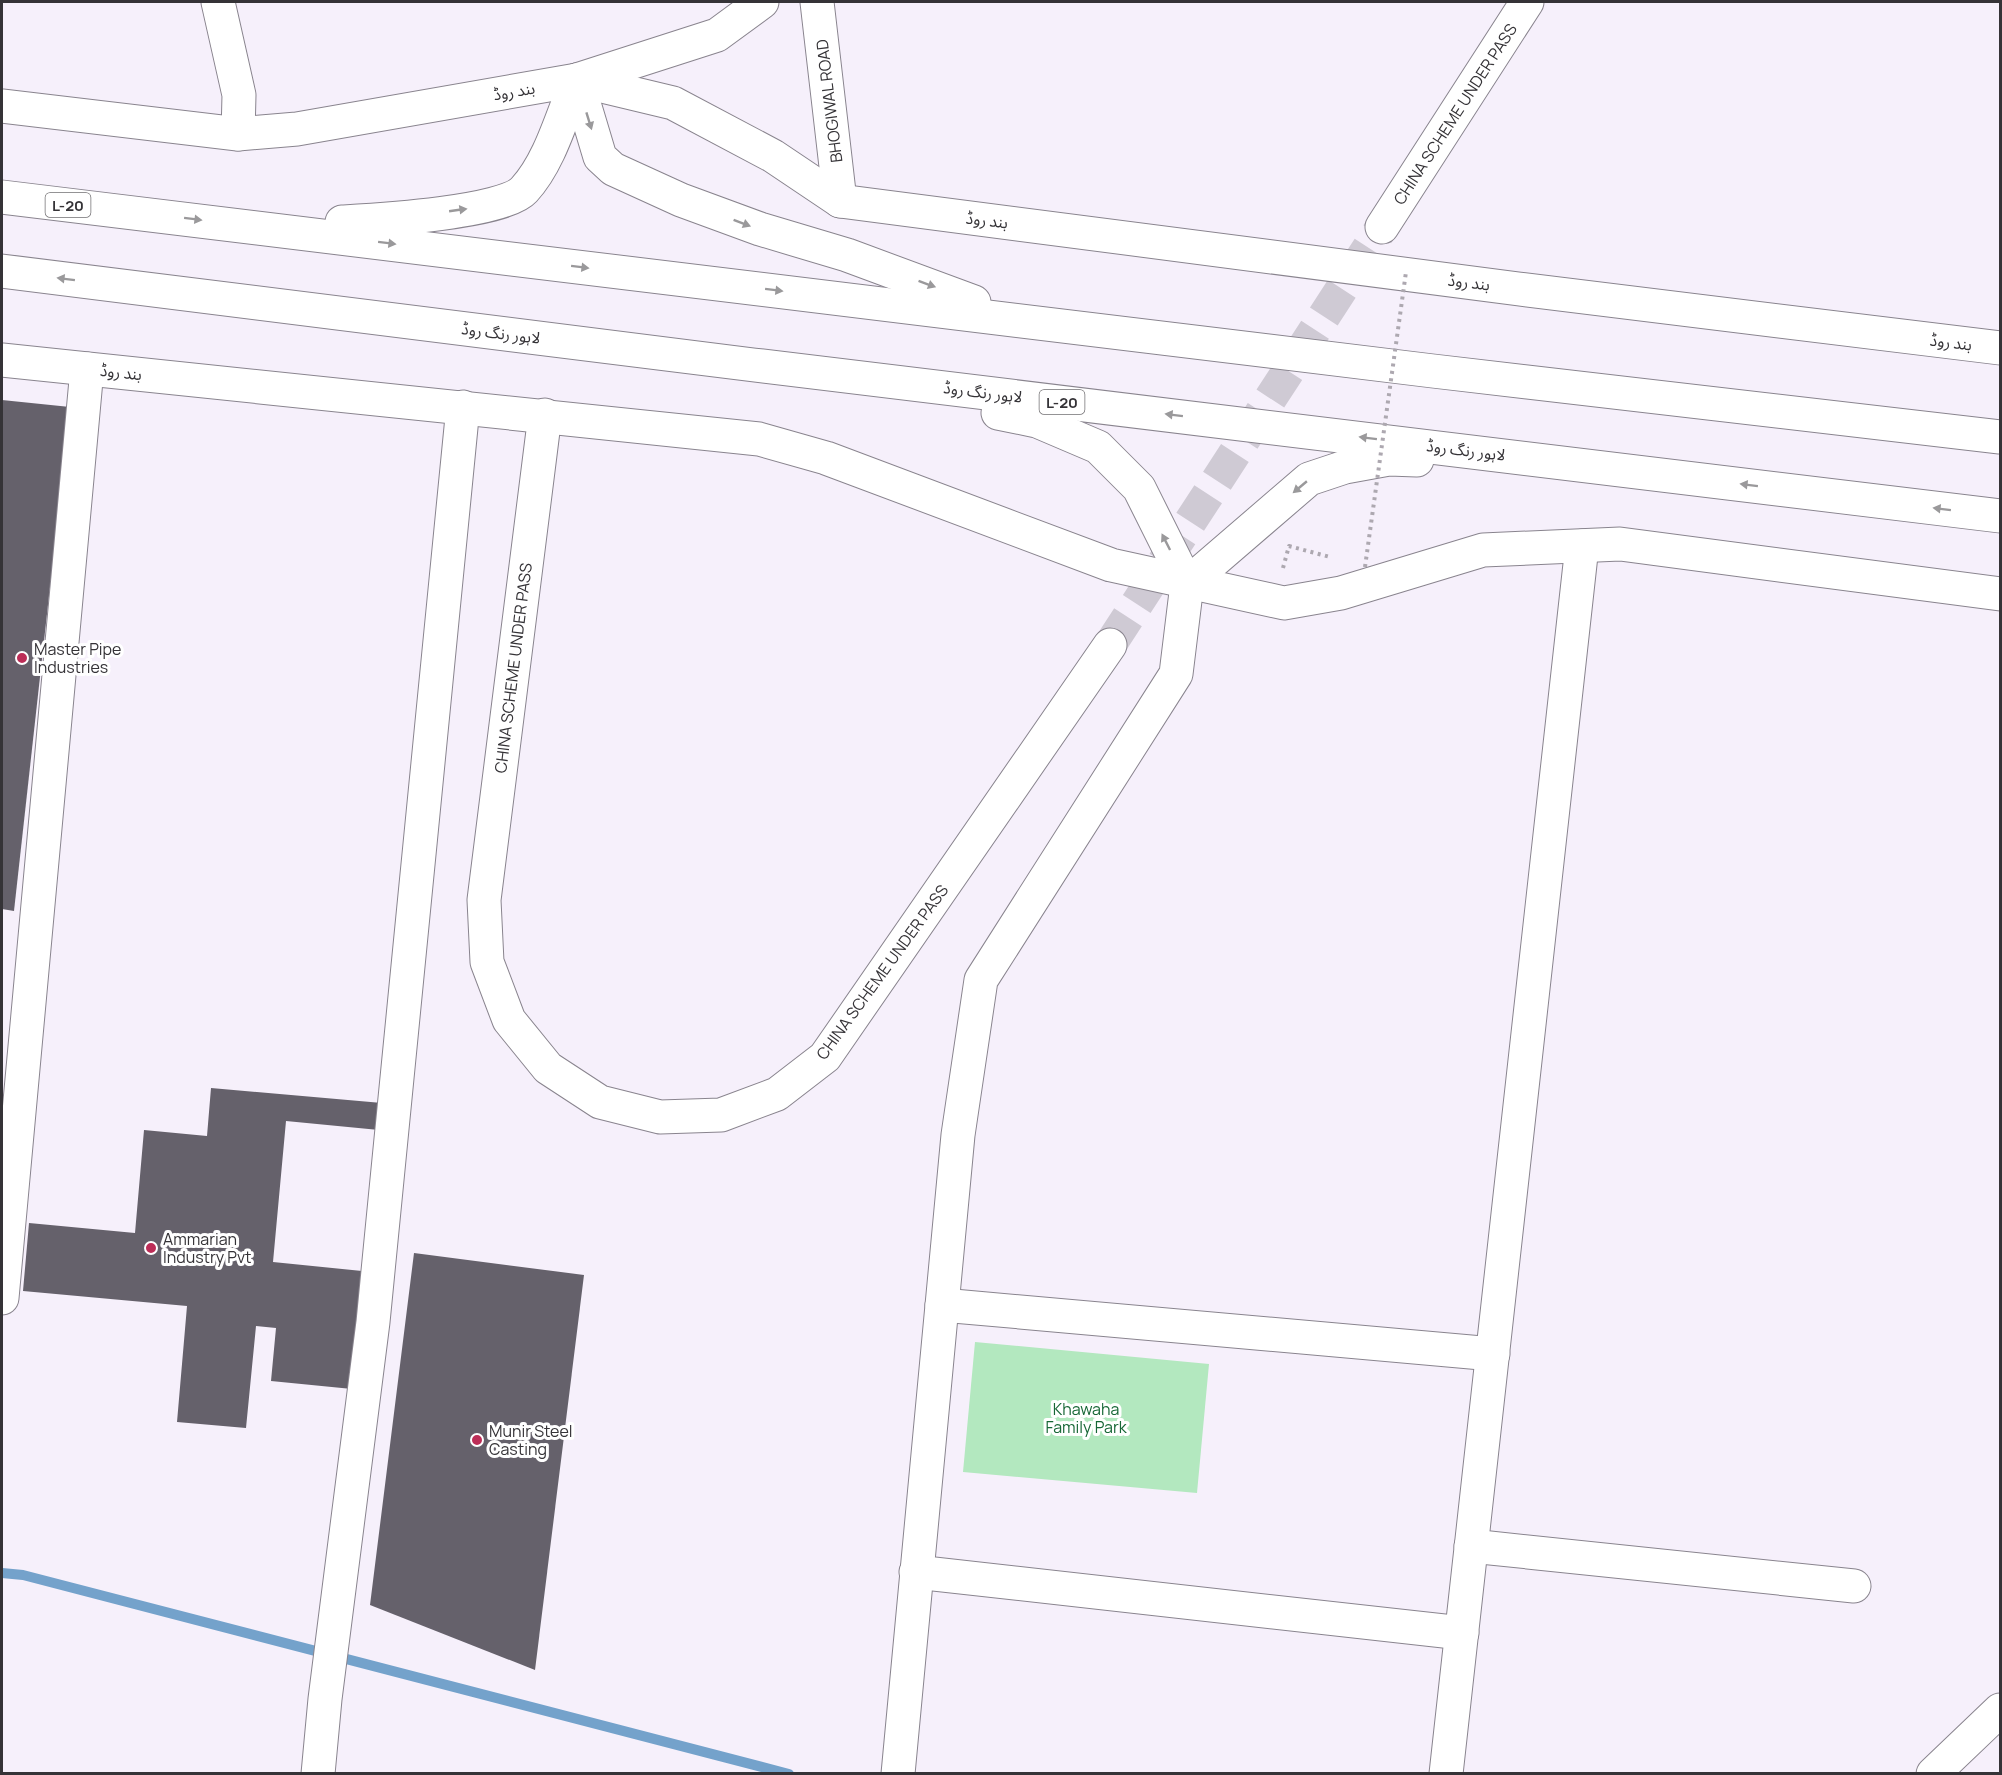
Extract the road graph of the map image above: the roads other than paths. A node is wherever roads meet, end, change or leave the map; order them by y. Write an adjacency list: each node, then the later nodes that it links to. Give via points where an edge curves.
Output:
1 (218, 2): 7 (main road, via 239,95)
2 (762, 2): 5 (main road, via 717,36)
3 (817, 2): 9 (main road, BHOGIWAL ROAD)
4 (1527, 2): 11 (main road, CHINA SCHEME UNDER PASS)
5 (577, 80): 7 (main road, بند روڈ, via 297,129); 9 (main road, بند روڈ, via 673,103 773,156); 10 (main road, one-way to 5, via 393,219 498,204 522,193 541,170); 13 (main road, one-way to 13, via 600,157 613,170 759,229 847,255)
6 (2, 106): 7 (main road, بند روڈ)
7 (238, 134)
8 (2, 197): 10 (main road, L-20, one-way to 10)
9 (840, 201): 14 (main road, بند روڈ)
10 (253, 227): 13 (main road, L-20, one-way to 13)
11 (1382, 227)
12 (2, 271): 16 (main road, لاہور رنگ روڈ / L-20, one-way to 12)
13 (1026, 321): 20 (main road, L-20)
14 (2001, 348)
15 (2, 360): 17 (main road, بند روڈ)
16 (754, 365): 21 (main road, لاہور رنگ روڈ / L-20, one-way to 16); 24 (main road, one-way to 16, via 1139,488 1098,447 1037,421)
17 (87, 369): 18 (main road, بند روڈ); 27 (main road)
18 (463, 407): 19 (main road, بند روڈ); 36 (main road, via 373,1322)
19 (545, 415): 24 (main road, بند روڈ, via 759,439 826,458 1111,565); 26 (main road, CHINA SCHEME UNDER PASS, via 484,900 487,962 509,1020 548,1068 600,1102 660,1118 721,1115 777,1094 825,1057)
20 (2001, 436)
21 (1563, 462): 22 (main road, لاہور رنگ روڈ / L-20, one-way to 21); 24 (main road, one-way to 24, via 1389,459 1345,467 1309,479)
22 (2001, 516)
23 (1582, 546): 24 (main road, بند روڈ, via 1483,549 1341,593 1284,603); 25 (main road, بند روڈ, via 1620,544); 29 (main road)
24 (1187, 584): 28 (main road, via 1176,674 981,980 958,1135)
25 (2001, 594)
26 (1110, 645)
27 (2, 1298)
28 (942, 1305): 29 (main road); 31 (main road)
29 (1493, 1354): 30 (main road)
30 (1471, 1546): 32 (main road); 33 (main road)
31 (916, 1572): 33 (main road); 35 (main road)
32 (1854, 1586)
33 (1462, 1633): 37 (main road)
34 (2001, 1710): 38 (main road)
35 (899, 1771)
36 (318, 1773)
37 (1446, 1773)
38 (1933, 1773)

